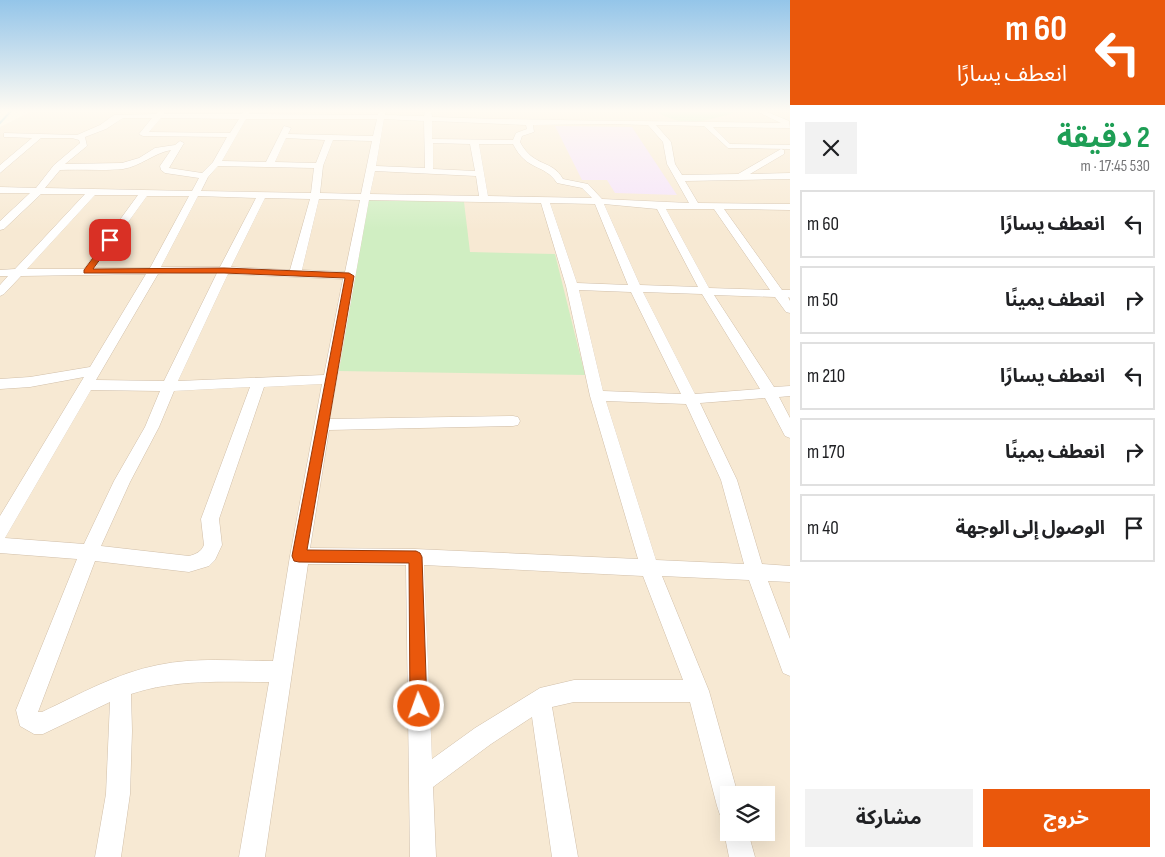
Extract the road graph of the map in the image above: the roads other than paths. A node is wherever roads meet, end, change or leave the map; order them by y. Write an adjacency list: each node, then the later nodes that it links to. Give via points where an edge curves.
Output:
1 (22, 151): 21 (street)
2 (77, 151): 19 (street)
3 (156, 151): 19 (street, via 123,166)
4 (173, 151): 24 (street, via 164,166 166,170)
5 (223, 151): 16 (street)
6 (276, 151): 17 (street)
7 (324, 151): 18 (street)
8 (375, 151): 20 (street)
9 (428, 151): 22 (street)
10 (476, 151): 23 (street)
11 (521, 151): 38 (street, via 525,158 555,172 560,181 589,188)
12 (668, 151): 27 (street, via 670,164)
13 (777, 151): 25 (street)
14 (779, 151): 15 (street)
15 (790, 160)
16 (216, 163): 17 (street); 24 (street)
17 (270, 165): 18 (street)
18 (318, 166): 34 (street)
19 (57, 167): 29 (street)
20 (371, 168): 22 (street); 35 (street)
21 (0, 170)
22 (429, 170): 23 (street)
23 (481, 174): 36 (street)
24 (204, 176): 32 (street)
25 (741, 176): 26 (street); 27 (street)
26 (790, 176)
27 (678, 178): 40 (street)
28 (0, 190): 29 (street)
29 (38, 191): 30 (street); 43 (street)
30 (92, 192): 31 (street); 48 (street)
31 (144, 193): 32 (street); 47 (street)
32 (195, 193): 33 (street); 45 (street)
33 (262, 195): 34 (street); 44 (street)
34 (315, 197): 35 (street); 49 (street)
35 (364, 198): 36 (street); 50 (street)
36 (484, 199): 37 (street)
37 (545, 201): 38 (street); 51 (street)
38 (597, 201): 39 (street); 52 (street)
39 (660, 206): 40 (street); 53 (street)
40 (695, 206): 41 (street)
41 (717, 207): 42 (street); 55 (street)
42 (788, 209)
43 (0, 227)
44 (224, 270): 45 (street); 49 (street); 62 (street)
45 (153, 271): 47 (street); 57 (street)
46 (0, 272): 48 (street)
47 (87, 272): 48 (street)
48 (17, 273): 54 (street)
49 (295, 274): 50 (street)
50 (349, 276): 58 (street)
51 (572, 286): 52 (street); 65 (street)
52 (635, 288): 53 (street); 66 (street)
53 (706, 290): 55 (street); 64 (street)
54 (0, 292)
55 (784, 293): 56 (street)
56 (790, 310)
57 (95, 371): 60 (street); 61 (street)
58 (330, 379): 59 (street); 68 (street)
59 (258, 383): 62 (street); 72 (street, via 210,519 213,546 203,560 189,564)
60 (0, 384)
61 (87, 386): 62 (street); 70 (street)
62 (169, 386): 72 (street)
63 (790, 392): 64 (street)
64 (770, 393): 66 (street); 69 (street)
65 (597, 396): 66 (street); 75 (street)
66 (692, 399): 76 (street, via 729,480)
67 (513, 421): 68 (street)
68 (322, 425): 73 (street)
69 (790, 432)
70 (0, 532)
71 (0, 545): 72 (street)
72 (89, 552): 80 (street, via 27,710 28,718 34,723 43,723)
73 (299, 556): 74 (street); 79 (street)
74 (416, 557): 75 (street); 83 (street)
75 (649, 566): 76 (street); 81 (street)
76 (755, 572): 77 (street); 78 (street)
77 (790, 574)
78 (790, 666)
79 (282, 672): 80 (street, via 185,672 159,675); 87 (street)
80 (120, 687): 86 (street, via 118,794)
81 (698, 691): 82 (street, via 574,691); 84 (street)
82 (540, 699): 83 (street); 89 (street)
83 (422, 781): 88 (street)
84 (724, 786)
85 (738, 841): 90 (street)
86 (108, 857)
87 (252, 857)
88 (423, 857)
89 (565, 857)
90 (742, 857)

